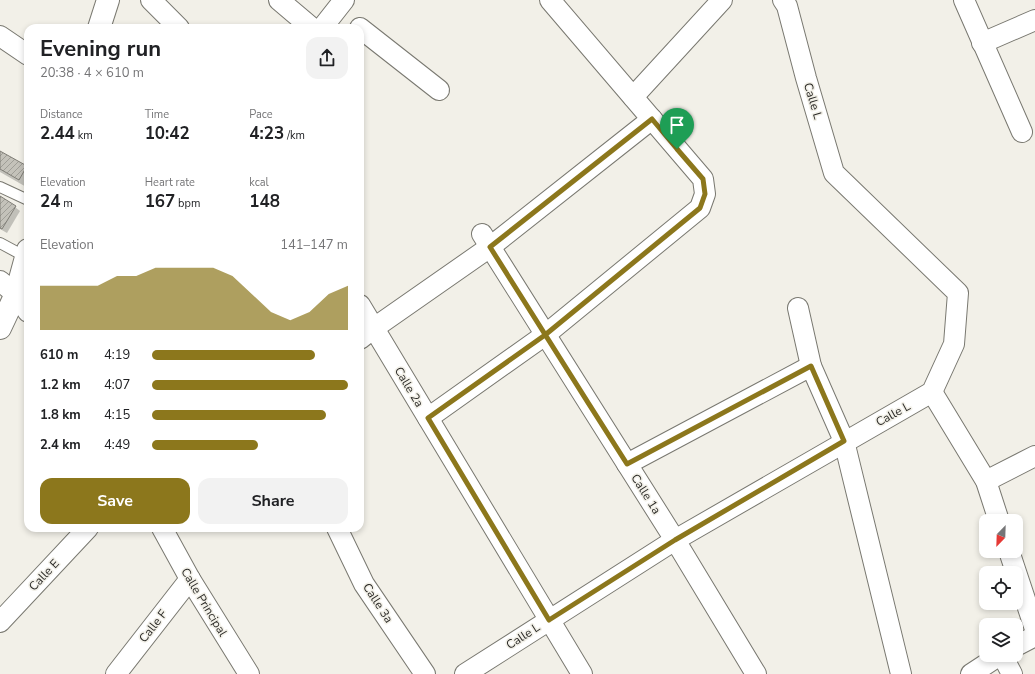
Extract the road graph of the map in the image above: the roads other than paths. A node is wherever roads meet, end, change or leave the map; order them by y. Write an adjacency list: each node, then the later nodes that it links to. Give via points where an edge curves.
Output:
1 (108, 0): 10 (street)
2 (150, 0): 11 (street)
3 (279, 0): 12 (street)
4 (550, 0): 20 (street)
5 (722, 0): 20 (street)
6 (783, 0): 37 (street, Calle L, via 787,6 834,173 958,293 954,344)
7 (964, 0): 17 (street)
8 (340, 5): 13 (street); 14 (street)
9 (1035, 20): 17 (street)
10 (100, 24)
11 (175, 24)
12 (307, 24)
13 (325, 24)
14 (357, 24)
15 (364, 31): 19 (street)
16 (0, 36): 18 (street)
17 (982, 43): 22 (street)
18 (24, 52)
19 (439, 90)
20 (633, 97): 21 (street)
21 (652, 119): 25 (street); 35 (street, via 703,179 705,194 700,208)
22 (1022, 132)
23 (0, 187): 24 (lane)
24 (24, 198)
25 (486, 241): 34 (street); 35 (street, Calle 1a)
26 (0, 243): 27 (lane)
27 (24, 252)
28 (24, 258): 29 (street)
29 (8, 287): 30 (street); 33 (street)
30 (24, 307)
31 (798, 308): 36 (street)
32 (364, 322): 34 (street, Calle 2a)
33 (0, 328)
34 (367, 334): 38 (street, Calle 2a)
35 (545, 335): 38 (street); 41 (street, Calle 1a)
36 (811, 366): 39 (street); 41 (street)
37 (932, 392): 39 (street, Calle L); 42 (street)
38 (428, 418): 50 (street, Calle 2a)
39 (844, 441): 47 (street, Calle L); 63 (street)
40 (1035, 456): 42 (street)
41 (627, 464): 47 (street, Calle 1a)
42 (986, 481): 43 (street)
43 (997, 514)
44 (84, 532): 51 (street, Calle E)
45 (164, 532): 49 (street, Calle Principal)
46 (339, 532): 59 (street, Calle 3a, via 364,584)
47 (675, 540): 50 (street, Calle L); 62 (street, Calle 1a)
48 (1011, 558): 52 (street)
49 (190, 578): 57 (street, Calle F); 58 (street, Calle Principal)
50 (549, 620): 60 (street, Calle L); 61 (street, Calle 2a)
51 (0, 622)
52 (1035, 629)
53 (1035, 636): 54 (street)
54 (1023, 642)
55 (990, 662): 64 (street)
56 (1005, 662): 65 (street)
57 (116, 674)
58 (249, 674)
59 (425, 674)
60 (465, 674)
61 (582, 674)
62 (756, 674)
63 (901, 674)
64 (970, 674)
65 (1012, 674)

